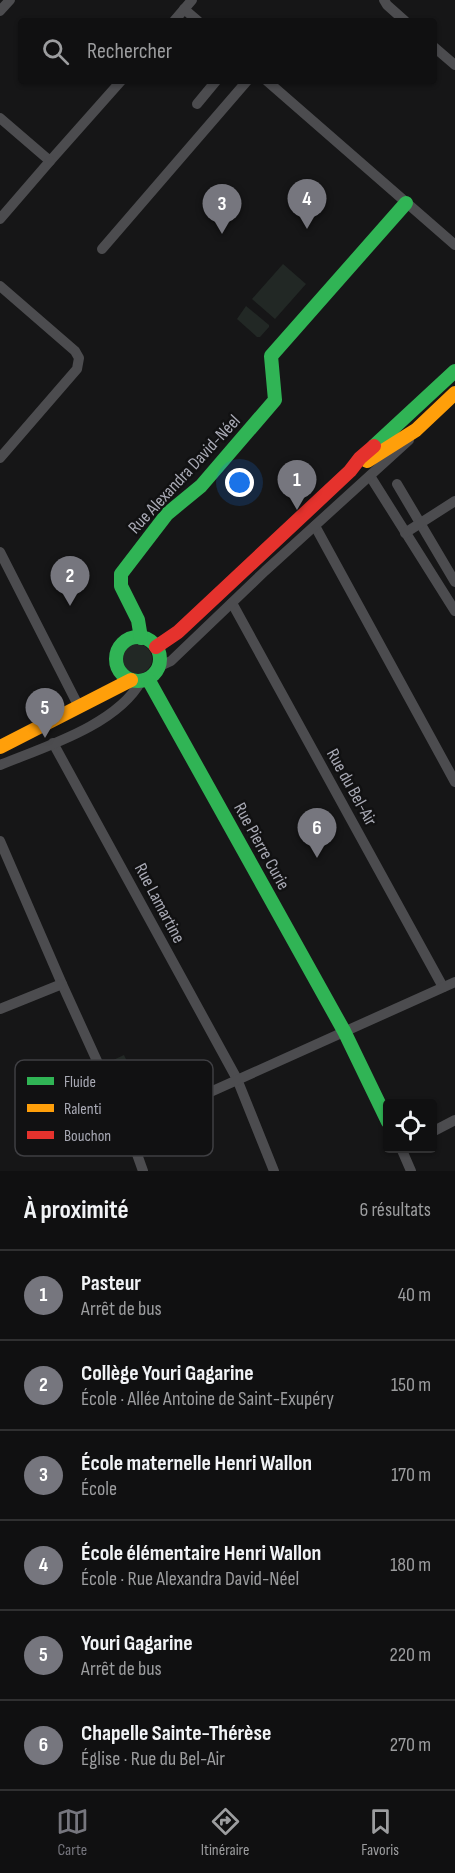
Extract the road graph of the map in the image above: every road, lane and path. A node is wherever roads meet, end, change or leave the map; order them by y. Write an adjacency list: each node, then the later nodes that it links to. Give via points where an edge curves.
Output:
1 (10, 0): 5 (street)
2 (192, 0): 4 (street)
3 (384, 0): 8 (street)
4 (184, 9): 6 (street); 7 (street)
5 (0, 11)
6 (176, 18)
7 (194, 18)
8 (402, 18)
9 (437, 50): 10 (street)
10 (455, 65)
11 (118, 84): 17 (street)
12 (214, 84): 15 (street)
13 (244, 84): 21 (street)
14 (270, 84): 18 (street)
15 (198, 104)
16 (0, 118): 17 (street)
17 (51, 161): 19 (street)
18 (406, 203): 20 (street); 38 (street, Rue Alexandra David-Néel, via 271,356 275,400 201,486 166,514 127,564 120,586 138,620)
19 (0, 219)
20 (455, 246)
21 (102, 249)
22 (0, 286): 26 (street, via 79,358 77,369)
23 (455, 371): 27 (street)
24 (455, 393): 25 (street)
25 (416, 430): 27 (street); 28 (street)
26 (0, 458)
27 (350, 471): 39 (street, via 178,632)
28 (370, 476): 32 (street); 33 (street)
29 (397, 484): 31 (street)
30 (455, 501): 31 (street)
31 (420, 523): 33 (street); 35 (street)
32 (315, 526): 36 (street); 48 (street)
33 (405, 533): 37 (street)
34 (0, 552): 44 (street)
35 (455, 582)
36 (232, 603): 41 (street, via 171,661); 52 (street, Rue du Bel-Air)
37 (455, 611)
38 (141, 638): 39 (street); 40 (street, via 123,643 117,654)
39 (156, 647): 41 (street)
40 (117, 666): 42 (street, via 120,672); 43 (street)
41 (158, 667): 42 (street)
42 (140, 680): 43 (street); 45 (street, via 135,692 106,716); 54 (street, Rue Pierre Curie)
43 (95, 697): 44 (street)
44 (79, 707): 46 (street)
45 (53, 743): 47 (street); 56 (street, Rue Lamartine)
46 (0, 747)
47 (0, 765)
48 (455, 782)
49 (0, 841): 51 (street)
50 (455, 982): 52 (street)
51 (62, 984): 53 (street); 55 (street)
52 (444, 987): 54 (street)
53 (0, 1009)
54 (344, 1031): 56 (street); 58 (street, Rue Pierre Curie)
55 (97, 1060)
56 (237, 1079): 57 (street); 64 (street, Rue Lamartine)
57 (213, 1090)
58 (383, 1114)
59 (455, 1120): 60 (street)
60 (437, 1129)
61 (403, 1153): 65 (street)
62 (138, 1156): 63 (street)
63 (143, 1171)
64 (274, 1171)
65 (411, 1171)

